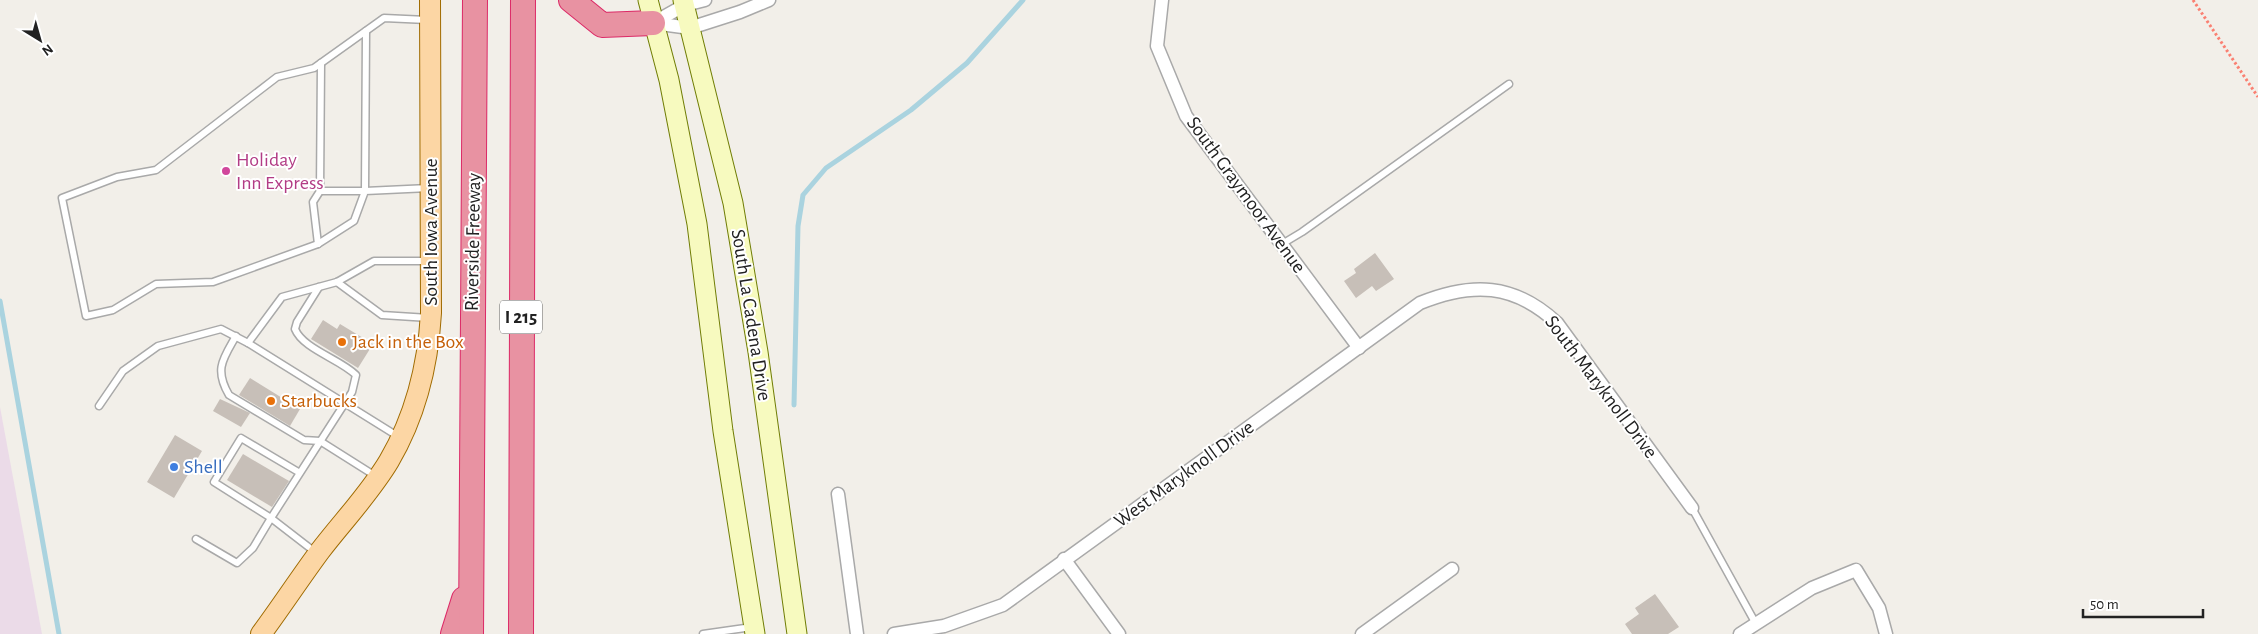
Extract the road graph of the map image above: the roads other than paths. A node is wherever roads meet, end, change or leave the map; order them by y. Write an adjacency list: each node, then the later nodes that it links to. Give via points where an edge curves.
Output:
1 (475, 0): 41 (highway, Riverside Freeway / I 215)
2 (523, 0): 47 (highway, I 215)
3 (572, 0): 10 (highway, via 602,25)
4 (648, 0): 10 (main road, South La Cadena Drive)
5 (704, 0): 8 (street)
6 (769, 0): 11 (street)
7 (1162, 0): 19 (street, South Graymoor Avenue, via 1157,46 1186,116)
8 (684, 3): 10 (street); 11 (main road, South La Cadena Drive)
9 (430, 10): 12 (lane, via 402,19 384,18); 15 (main road, South Iowa Avenue)
10 (653, 23): 11 (street); 43 (main road, South La Cadena Drive, via 671,90 697,224 723,431)
11 (690, 28): 49 (main road, South La Cadena Drive, via 733,203 758,352)
12 (366, 31): 13 (lane); 17 (lane)
13 (321, 63): 16 (lane); 18 (lane, via 314,68 277,77 156,170 117,177 62,198 86,316 113,310 156,284 213,282)
14 (1509, 84): 19 (lane)
15 (430, 188): 17 (lane); 20 (main road, South Iowa Avenue)
16 (320, 191): 17 (lane); 18 (lane, via 313,202)
17 (365, 191): 18 (lane, via 354,221)
18 (318, 244)
19 (1282, 244): 27 (street, South Graymoor Avenue)
20 (431, 261): 21 (lane, via 374,261); 24 (main road, South Iowa Avenue)
21 (337, 282): 22 (lane); 24 (lane, via 382,315)
22 (319, 287): 26 (lane, via 282,297); 28 (lane, via 296,329 302,340 350,368 356,375 352,392)
23 (1463, 289): 27 (street, West Maryknoll Drive, via 1420,304); 35 (street, South Maryknoll Drive, via 1486,288 1522,300 1542,309 1557,323)
24 (430, 318): 30 (main road, South Iowa Avenue, via 421,387)
25 (236, 336): 26 (lane); 29 (lane, via 222,328 158,346 123,371); 31 (lane, via 220,369 229,395 304,440)
26 (248, 343): 28 (lane)
27 (1359, 348): 39 (street, West Maryknoll Drive)
28 (344, 403): 30 (lane); 31 (lane)
29 (99, 406)
30 (401, 438): 33 (main road, South Iowa Avenue)
31 (320, 441): 32 (lane); 33 (lane)
32 (300, 473): 36 (lane); 36 (lane, via 241,438 214,482)
33 (378, 477): 38 (main road, South Iowa Avenue)
34 (838, 494): 50 (street)
35 (1692, 508): 42 (lane)
36 (271, 518): 37 (lane, via 253,548 237,563); 38 (lane)
37 (196, 539)
38 (318, 555): 44 (main road, South Iowa Avenue)
39 (1064, 559): 51 (street, West Maryknoll Drive, via 1003,605 944,626); 52 (street)
40 (1452, 569): 53 (street)
41 (470, 578): 45 (highway); 46 (highway, Riverside Freeway / I 215)
42 (1756, 624): 54 (street); 55 (street, via 1812,588 1856,570 1879,608)
43 (754, 630): 48 (lane)
44 (261, 634)
45 (453, 634)
46 (470, 634)
47 (521, 634)
48 (703, 634)
49 (797, 634)
50 (856, 634)
51 (894, 634)
52 (1119, 634)
53 (1362, 634)
54 (1740, 634)
55 (1886, 634)

